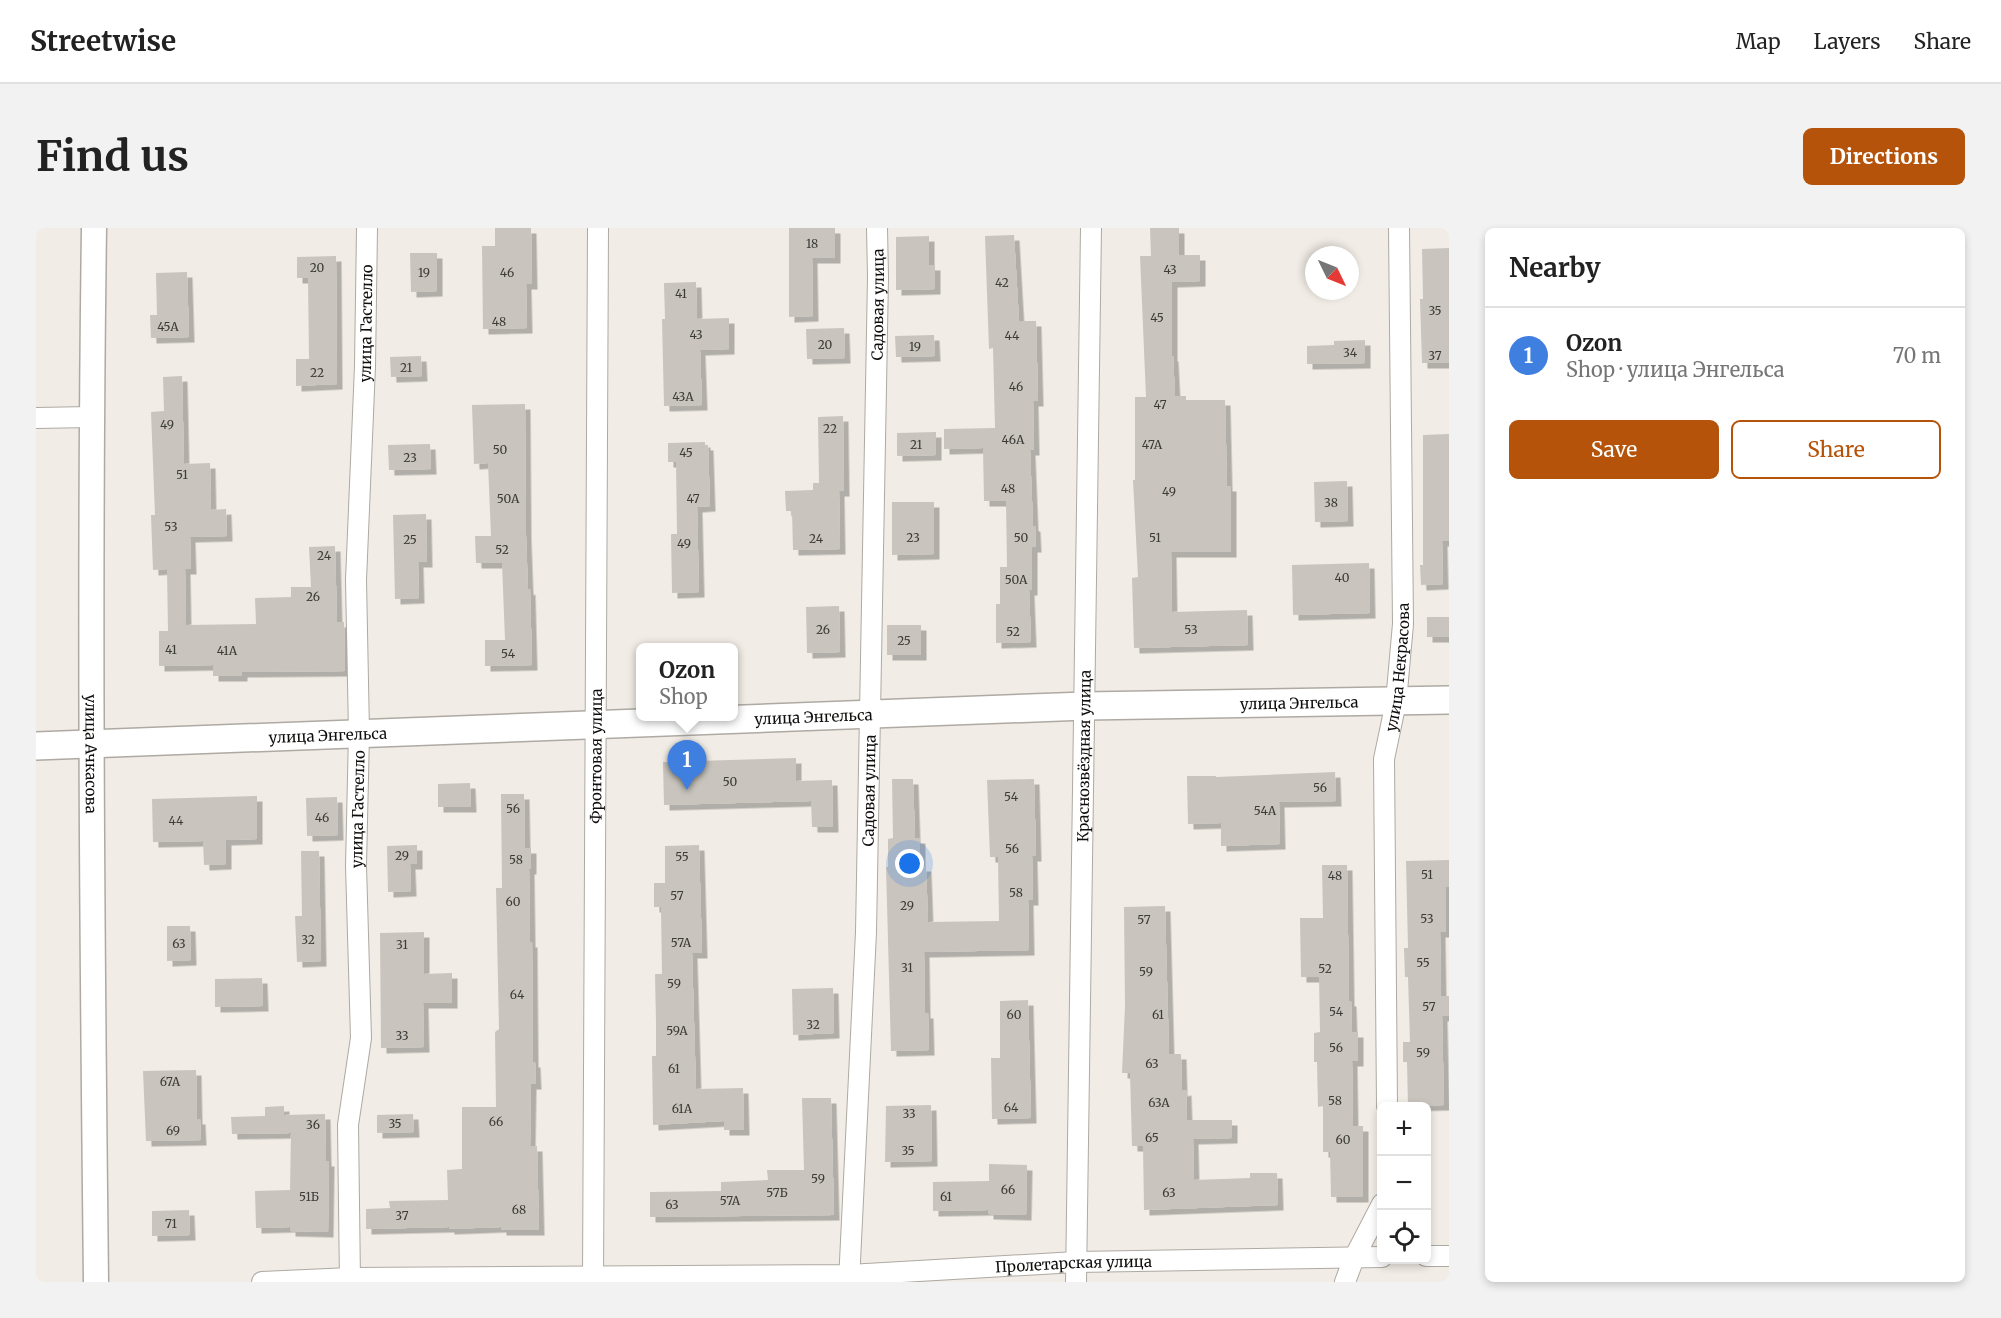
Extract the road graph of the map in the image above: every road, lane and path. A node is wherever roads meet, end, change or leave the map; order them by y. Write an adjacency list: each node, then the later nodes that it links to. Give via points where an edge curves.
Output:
1 (94, 228): 7 (street, улица Ачкасова)
2 (367, 228): 16 (street, улица Гастелло, via 356,580)
3 (598, 228): 15 (street, Фронтовая улица)
4 (877, 228): 12 (street, Садовая улица)
5 (1091, 228): 11 (street, Краснозвёздная улица)
6 (1399, 228): 10 (street, улица Некрасова, via 1403,624)
7 (91, 417): 8 (street); 17 (street, улица Ачкасова)
8 (36, 418)
9 (1449, 700): 10 (main road, улица Энгельса)
10 (1396, 702): 11 (main road, улица Энгельса); 19 (street, улица Некрасова, via 1384,759)
11 (1085, 706): 12 (main road, улица Энгельса); 25 (street, Краснозвёздная улица)
12 (869, 713): 13 (main road, улица Энгельса); 27 (street, Садовая улица, via 866,932)
13 (738, 718)
14 (651, 721): 15 (main road, улица Энгельса)
15 (596, 723): 16 (main road, улица Энгельса); 26 (street, Фронтовая улица)
16 (359, 733): 17 (main road, улица Энгельса); 28 (street, улица Гастелло, via 356,866 361,1038 348,1125)
17 (91, 744): 18 (main road, улица Энгельса); 29 (street, улица Ачкасова)
18 (36, 746)
19 (1387, 1102)
20 (1379, 1210): 24 (street)
21 (1431, 1256): 22 (street)
22 (1449, 1256)
23 (1377, 1257): 24 (street, Пролетарская улица)
24 (1354, 1258): 25 (street, Пролетарская улица); 31 (street)
25 (1076, 1272): 27 (street, Пролетарская улица)
26 (593, 1279): 27 (street, Пролетарская улица); 28 (street, Пролетарская улица)
27 (849, 1279)
28 (350, 1280): 30 (street, Пролетарская улица)
29 (96, 1282)
30 (262, 1282)
31 (1345, 1282)

